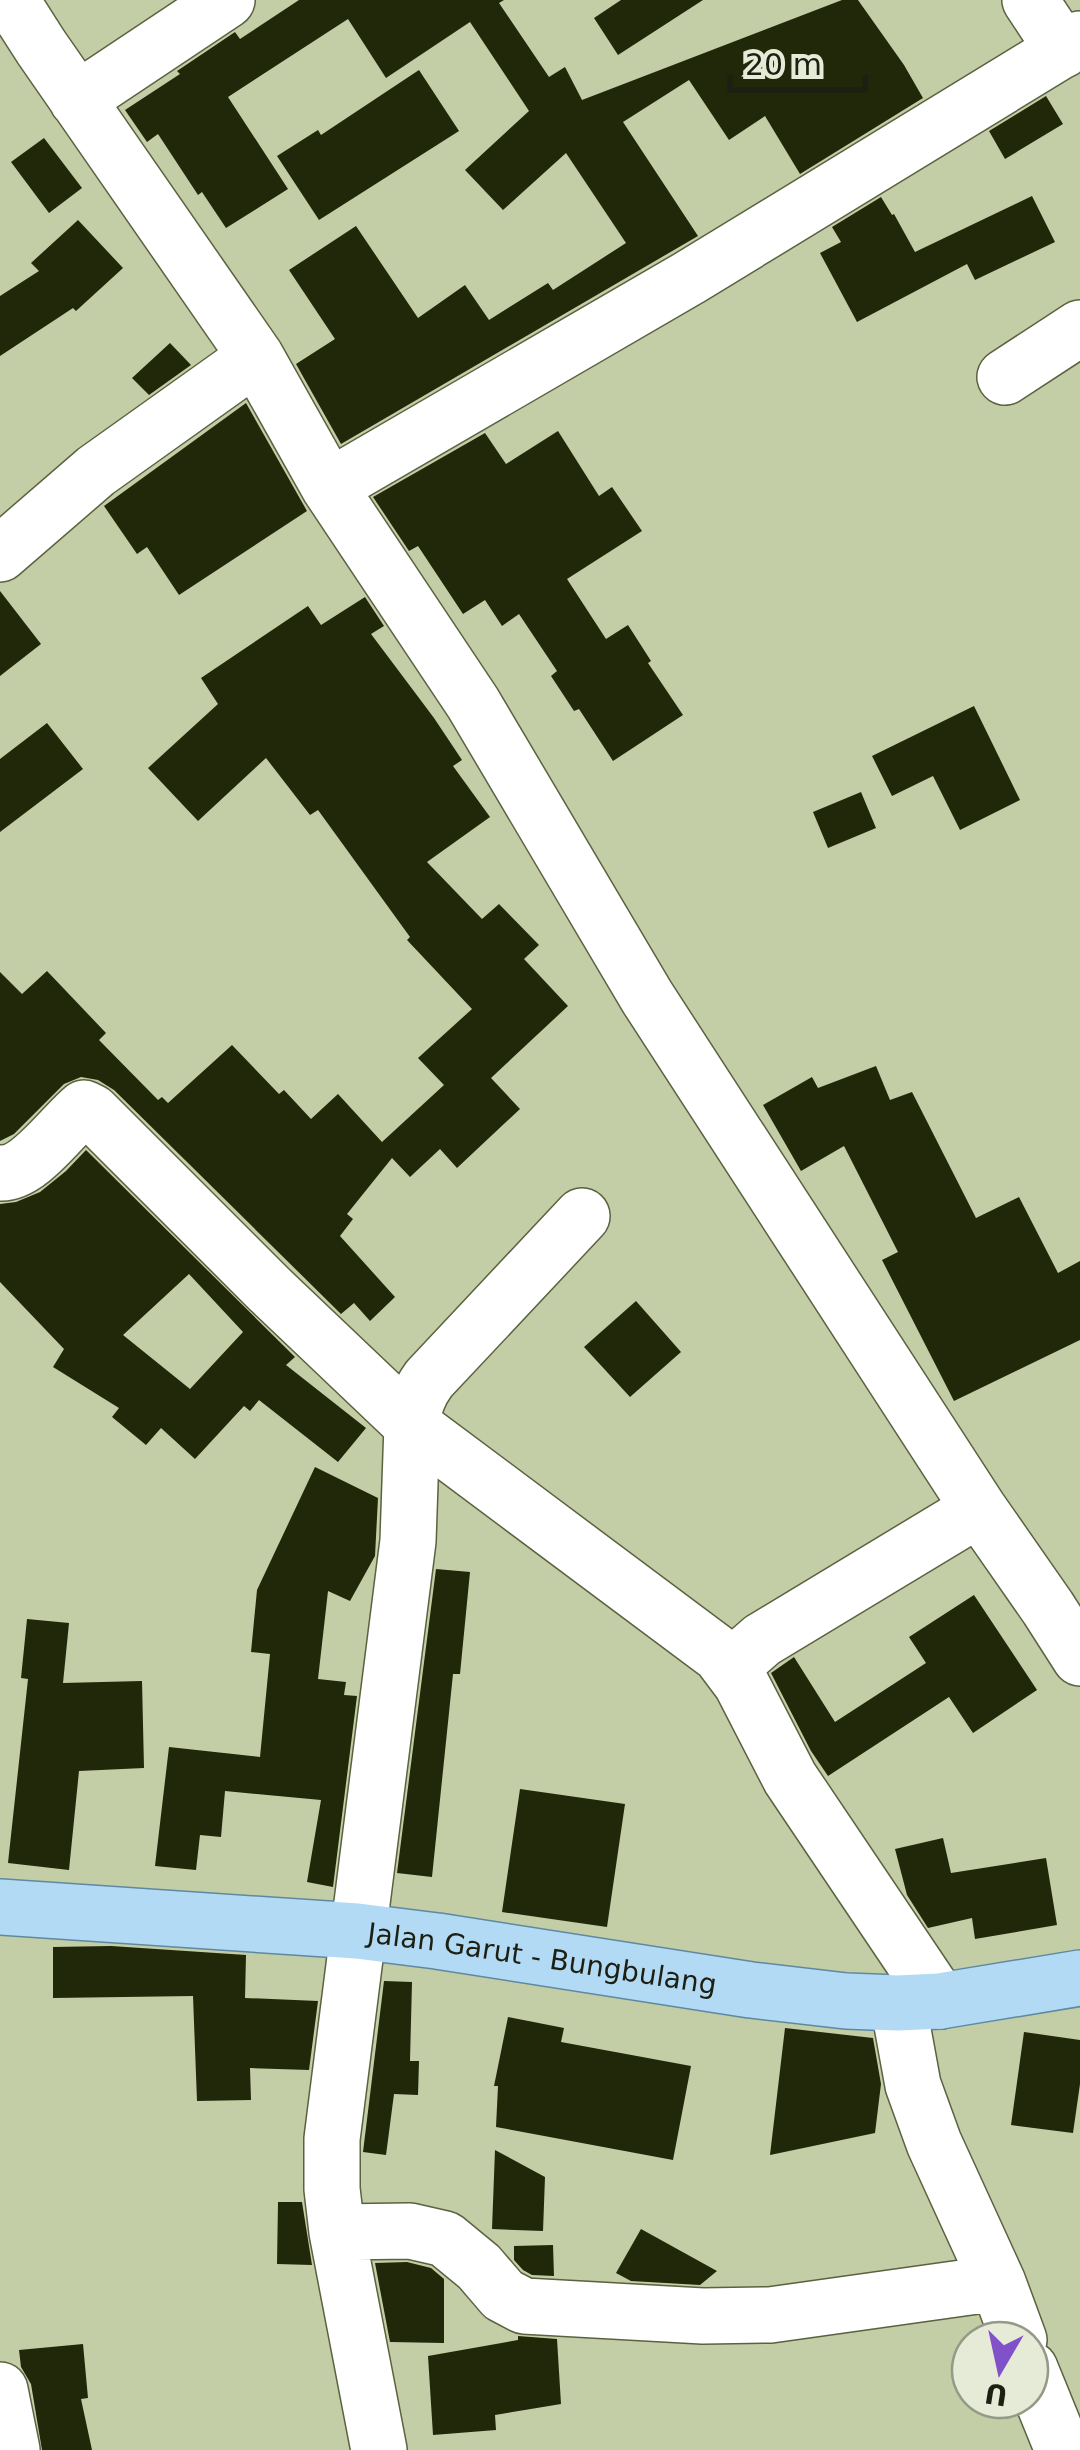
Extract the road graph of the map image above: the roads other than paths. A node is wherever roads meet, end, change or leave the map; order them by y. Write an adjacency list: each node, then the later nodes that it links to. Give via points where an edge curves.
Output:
1 (11, 0): 5 (street)
2 (227, 0): 5 (street)
3 (1030, 0): 4 (street)
4 (1072, 45): 9 (street)
5 (77, 100): 7 (street)
6 (1080, 328): 8 (street)
7 (256, 357): 9 (street); 10 (street, via 96,471)
8 (1005, 377)
9 (329, 487): 14 (street, via 473,703 646,997)
10 (0, 554)
11 (0, 1173): 13 (street, via 28,1163 84,1108 92,1112)
12 (582, 1216): 13 (street, via 429,1379)
13 (412, 1425): 16 (street); 18 (street, via 408,1541)
14 (979, 1509): 15 (street); 16 (street)
15 (1073, 1631)
16 (730, 1666): 20 (street)
17 (0, 1908): 18 (main road, Jalan Garut - Bungbulang)
18 (357, 1931): 20 (main road, Jalan Garut - Bungbulang, via 751,1990); 21 (street, via 332,2139)
19 (1080, 1978): 20 (main road, Jalan Garut - Bungbulang)
20 (919, 2002): 22 (street, via 913,2085)
21 (338, 2232): 22 (street, via 410,2231 445,2240 503,2295 524,2306 734,2317); 27 (street)
22 (998, 2283): 23 (street)
23 (1012, 2320)
24 (0, 2390): 26 (street)
25 (1050, 2418): 28 (street)
26 (12, 2450)
27 (379, 2450)
28 (1063, 2450)

